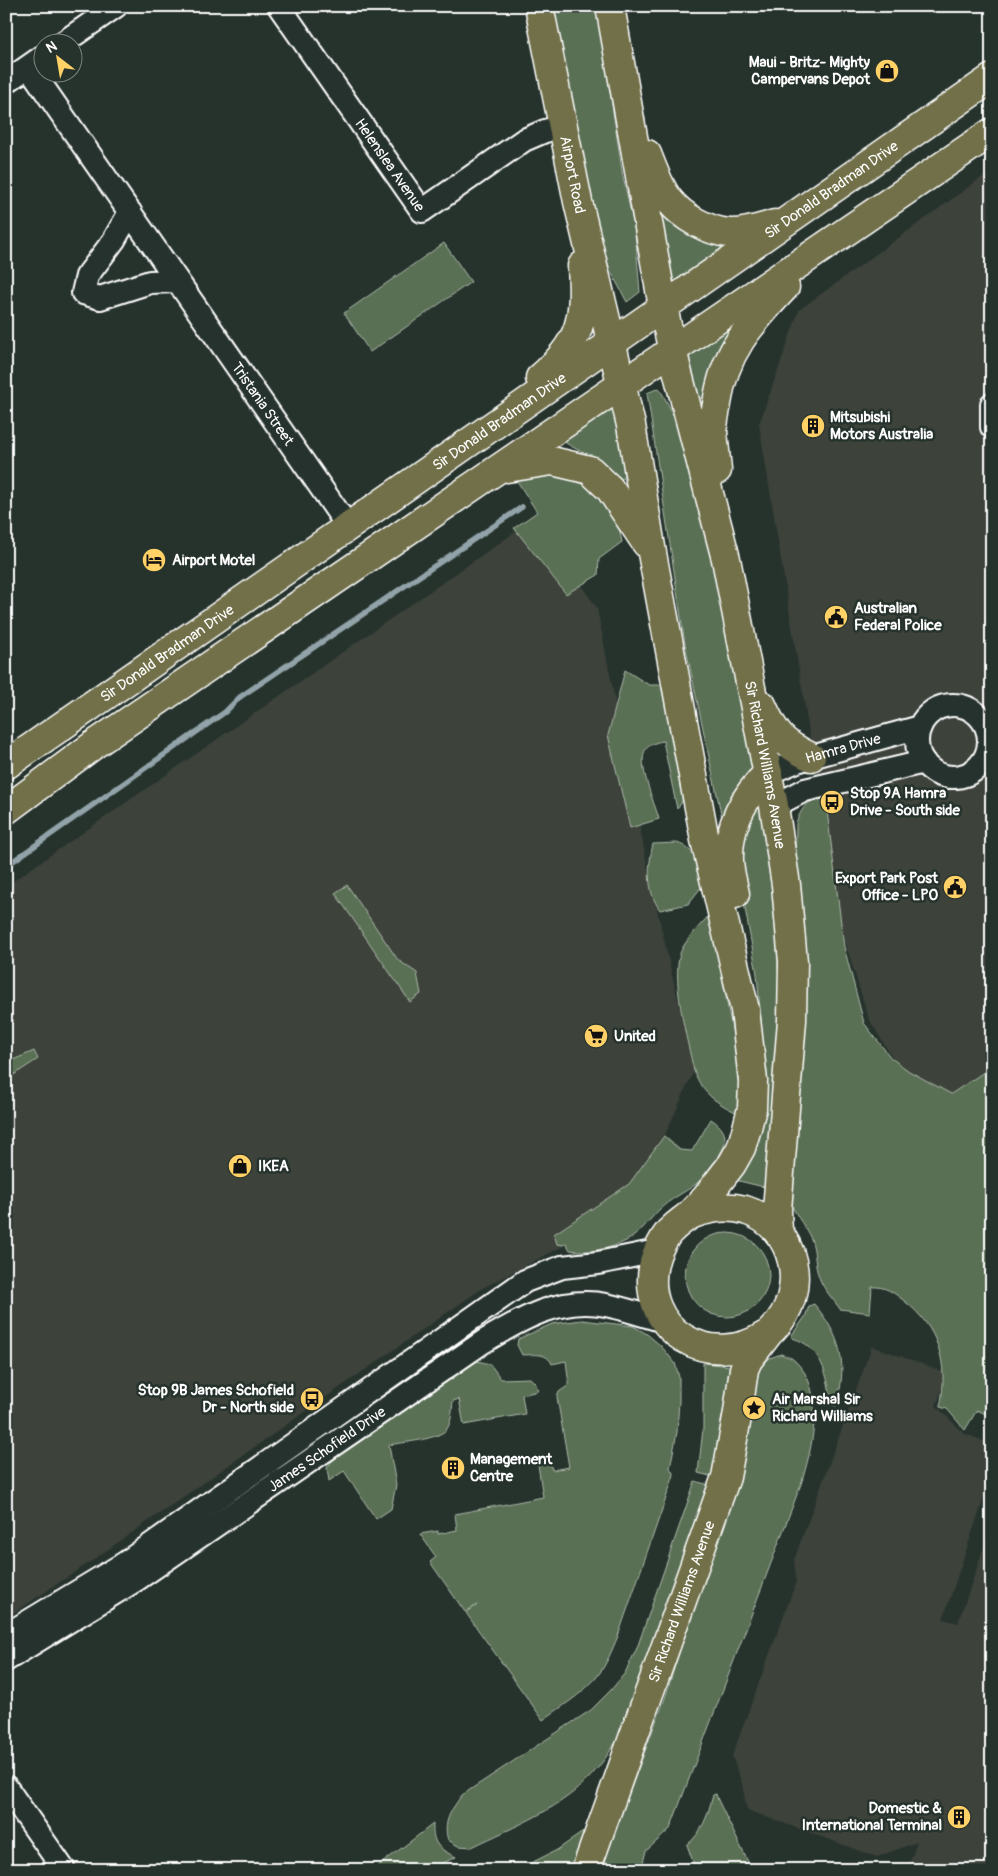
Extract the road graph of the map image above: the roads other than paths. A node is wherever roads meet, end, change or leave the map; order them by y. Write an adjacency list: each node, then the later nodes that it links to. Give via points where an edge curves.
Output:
1 (116, 6): 5 (street)
2 (279, 6): 11 (street, Helenslea Avenue, via 422,211 524,140)
3 (539, 6): 11 (main road, Airport Road)
4 (610, 6): 10 (main road)
5 (78, 32)
6 (32, 65): 8 (street)
7 (992, 78): 15 (main road, Sir Donald Bradman Drive)
8 (6, 82)
9 (49, 82): 14 (street, Tristania Street)
10 (628, 102): 15 (main road, via 655,174 669,200 683,213 702,225 729,233 755,230); 18 (main road)
11 (564, 126): 13 (main road, Airport Road)
12 (992, 132): 16 (main road)
13 (578, 202): 19 (main road, Airport Road); 24 (main road, via 582,313 578,330 560,360)
14 (130, 212): 17 (street, Tristania Street); 17 (street, via 87,276 83,293 100,298 150,282)
15 (788, 220): 18 (main road, Sir Donald Bradman Drive)
16 (839, 237): 20 (main road); 28 (main road, via 766,307 738,342 724,368 713,429)
17 (177, 280): 26 (street, Tristania Street)
18 (663, 307): 19 (main road, Sir Donald Bradman Drive); 20 (main road, Sir Richard Williams Avenue)
19 (612, 342): 21 (main road); 24 (main road, Sir Donald Bradman Drive)
20 (673, 351): 21 (main road); 28 (main road, Sir Richard Williams Avenue)
21 (622, 385): 25 (main road); 27 (main road)
22 (992, 404): 23 (street)
23 (992, 427)
24 (454, 453): 26 (main road, Sir Donald Bradman Drive)
25 (501, 468): 27 (main road, via 552,462 590,470 610,489); 32 (main road)
26 (349, 528): 35 (main road, Sir Donald Bradman Drive)
27 (652, 553): 40 (main road, via 705,840)
28 (726, 559): 29 (main road, Sir Richard Williams Avenue)
29 (748, 674): 33 (main road, via 772,727 781,739); 36 (main road, Sir Richard Williams Avenue)
30 (920, 727): 31 (street, via 934,710 957,705 978,714); 33 (street, Hamra Drive); 34 (street, via 918,751)
31 (990, 734): 34 (street, via 985,757 968,773 948,776)
32 (96, 744): 37 (main road); 39 (main road)
33 (811, 758): 36 (street, Hamra Drive)
34 (924, 762): 38 (street, Hamra Drive, via 805,790)
35 (6, 765)
36 (768, 773): 38 (main road, Sir Richard Williams Avenue); 40 (main road, via 739,809 729,859 744,944)
37 (6, 795)
38 (774, 806): 42 (main road, Sir Richard Williams Avenue, via 793,962)
39 (6, 810)
40 (745, 1010): 41 (main road, via 753,1081 747,1128 732,1164)
41 (687, 1217): 42 (main road, via 706,1209 735,1208 763,1218); 43 (main road, via 665,1237)
42 (778, 1232): 45 (main road, via 792,1260 794,1292 780,1322)
43 (657, 1251): 44 (main road, via 652,1275 654,1299); 46 (street, James Schofield Drive, via 562,1267 525,1281 125,1563)
44 (666, 1321): 45 (main road, via 683,1338 708,1349 740,1348); 47 (street, James Schofield Drive, via 619,1308 584,1303 560,1305 533,1314 483,1342 136,1580)
45 (770, 1332): 50 (main road, Sir Richard Williams Avenue, via 744,1369 726,1477)
46 (6, 1635)
47 (6, 1660)
48 (6, 1787): 49 (street)
49 (64, 1870)
50 (586, 1870)

